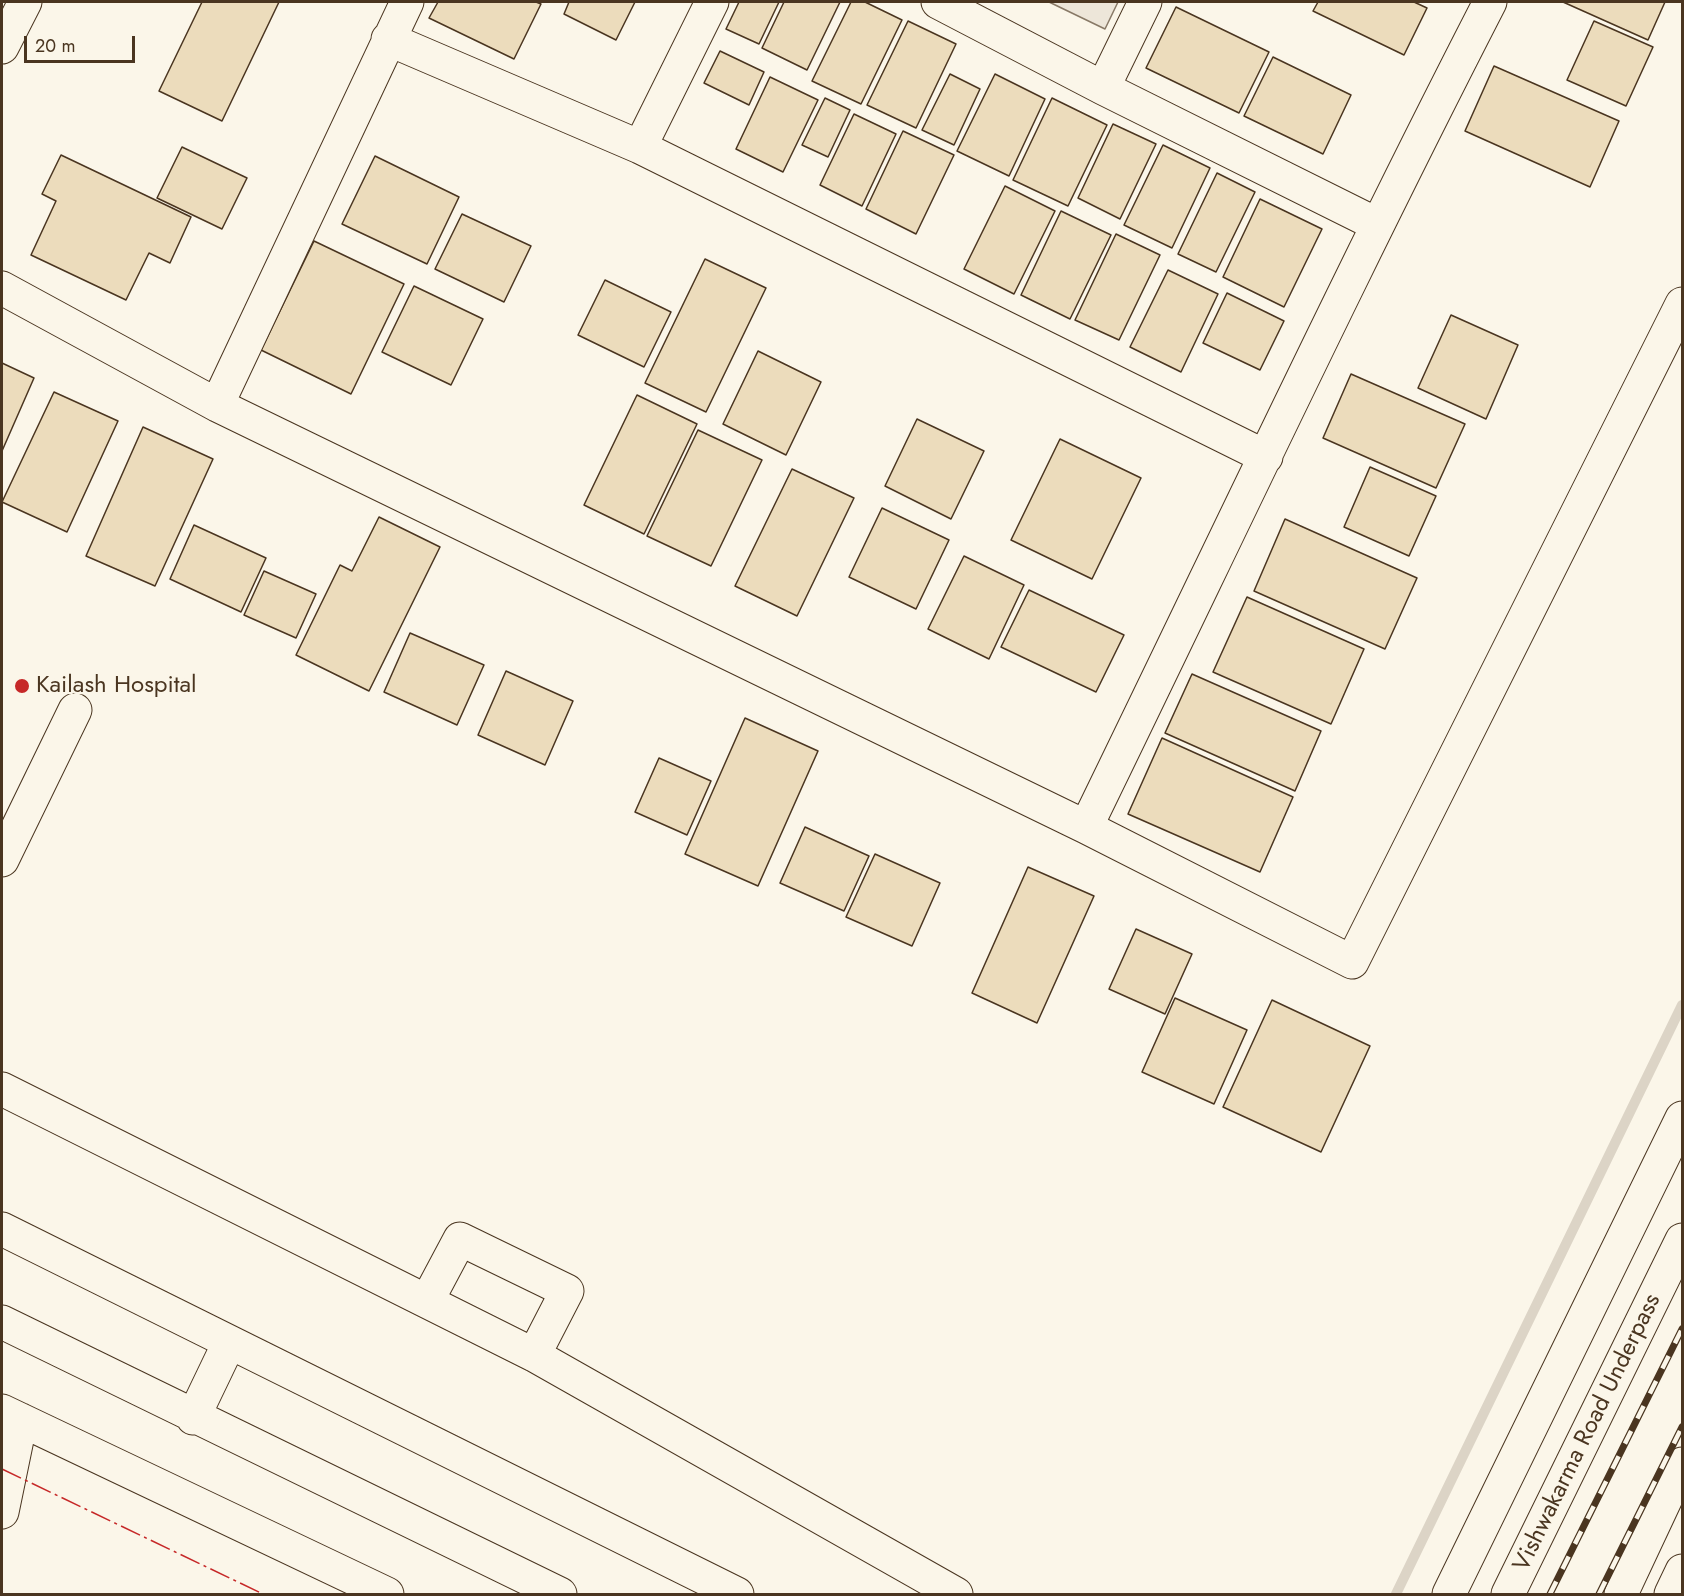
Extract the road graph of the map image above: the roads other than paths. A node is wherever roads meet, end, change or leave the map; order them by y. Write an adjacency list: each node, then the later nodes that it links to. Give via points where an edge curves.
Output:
1 (25, 2): 8 (street)
2 (407, 2): 7 (street)
3 (712, 2): 10 (street)
4 (939, 2): 9 (street)
5 (1145, 2): 9 (street)
6 (1491, 2): 11 (street)
7 (388, 39): 10 (street); 14 (street)
8 (2, 47)
9 (1103, 88): 11 (street)
10 (640, 147): 15 (street)
11 (1377, 224): 15 (street)
12 (2, 288): 14 (street)
13 (1683, 303): 17 (street, via 1352,962)
14 (217, 405): 17 (street)
15 (1266, 457): 17 (street)
16 (75, 710): 18 (street)
17 (1086, 827)
18 (2, 860)
19 (2, 1089): 23 (street)
20 (1683, 1118): 36 (street)
21 (2, 1229): 25 (street)
22 (1683, 1239): 37 (street, Vishwakarma Road Underpass)
23 (427, 1301): 26 (street); 26 (street, via 460,1239 567,1291)
24 (2, 1322): 28 (street)
25 (229, 1343): 28 (street); 34 (street)
26 (534, 1355): 35 (street)
27 (11, 1416): 30 (street); 32 (street)
28 (193, 1418): 33 (street)
29 (1683, 1464): 38 (street)
30 (2, 1512)
31 (1683, 1571): 39 (street)
32 (387, 1594)
33 (560, 1594)
34 (737, 1594)
35 (956, 1594)
36 (1449, 1594)
37 (1508, 1594)
38 (1621, 1594)
39 (1671, 1594)

